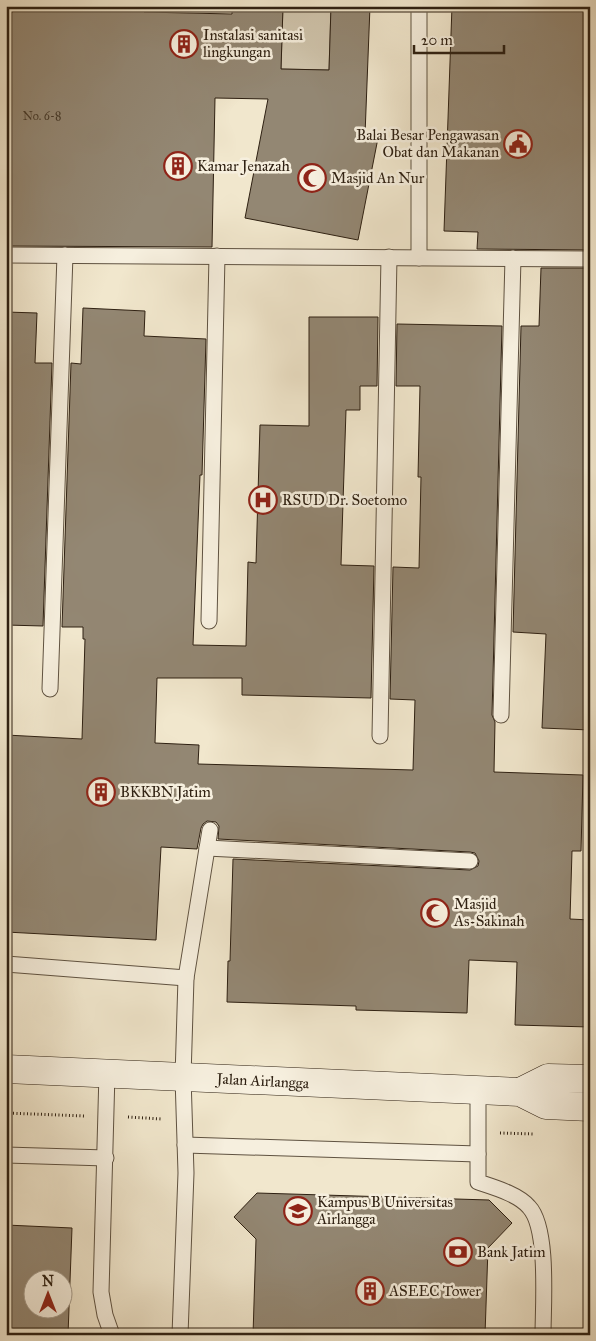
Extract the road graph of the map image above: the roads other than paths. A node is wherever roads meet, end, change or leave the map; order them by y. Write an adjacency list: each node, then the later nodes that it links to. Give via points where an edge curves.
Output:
1 (419, 6): 6 (lane)
2 (6, 255): 3 (lane)
3 (65, 255): 4 (lane); 10 (lane)
4 (217, 256): 5 (lane); 9 (lane)
5 (389, 257): 6 (lane); 12 (lane)
6 (419, 258): 7 (lane)
7 (513, 258): 8 (lane); 11 (lane)
8 (590, 259)
9 (209, 621)
10 (50, 689)
11 (501, 715)
12 (380, 736)
13 (210, 830): 14 (lane)
14 (207, 848): 15 (lane); 17 (lane)
15 (470, 861)
16 (6, 964): 17 (lane)
17 (186, 978): 20 (lane)
18 (6, 1069): 19 (main road, Jalan Airlangga)
19 (110, 1074): 20 (main road, Jalan Airlangga); 28 (lane); 29 (lane, via 106,1293)
20 (183, 1077): 22 (main road, Jalan Airlangga); 25 (lane)
21 (590, 1079): 23 (main road, Jalan Airlangga, via 548,1078)
22 (478, 1090): 23 (main road, Jalan Airlangga); 26 (lane)
23 (520, 1092): 24 (main road, Jalan Airlangga, via 546,1105)
24 (590, 1107)
25 (185, 1146): 26 (lane); 30 (lane)
26 (478, 1154): 31 (lane, via 478,1182 509,1194 529,1207 538,1222 542,1246)
27 (6, 1155): 28 (lane)
28 (106, 1158): 29 (lane, via 101,1292)
29 (112, 1335)
30 (180, 1335)
31 (543, 1335)

